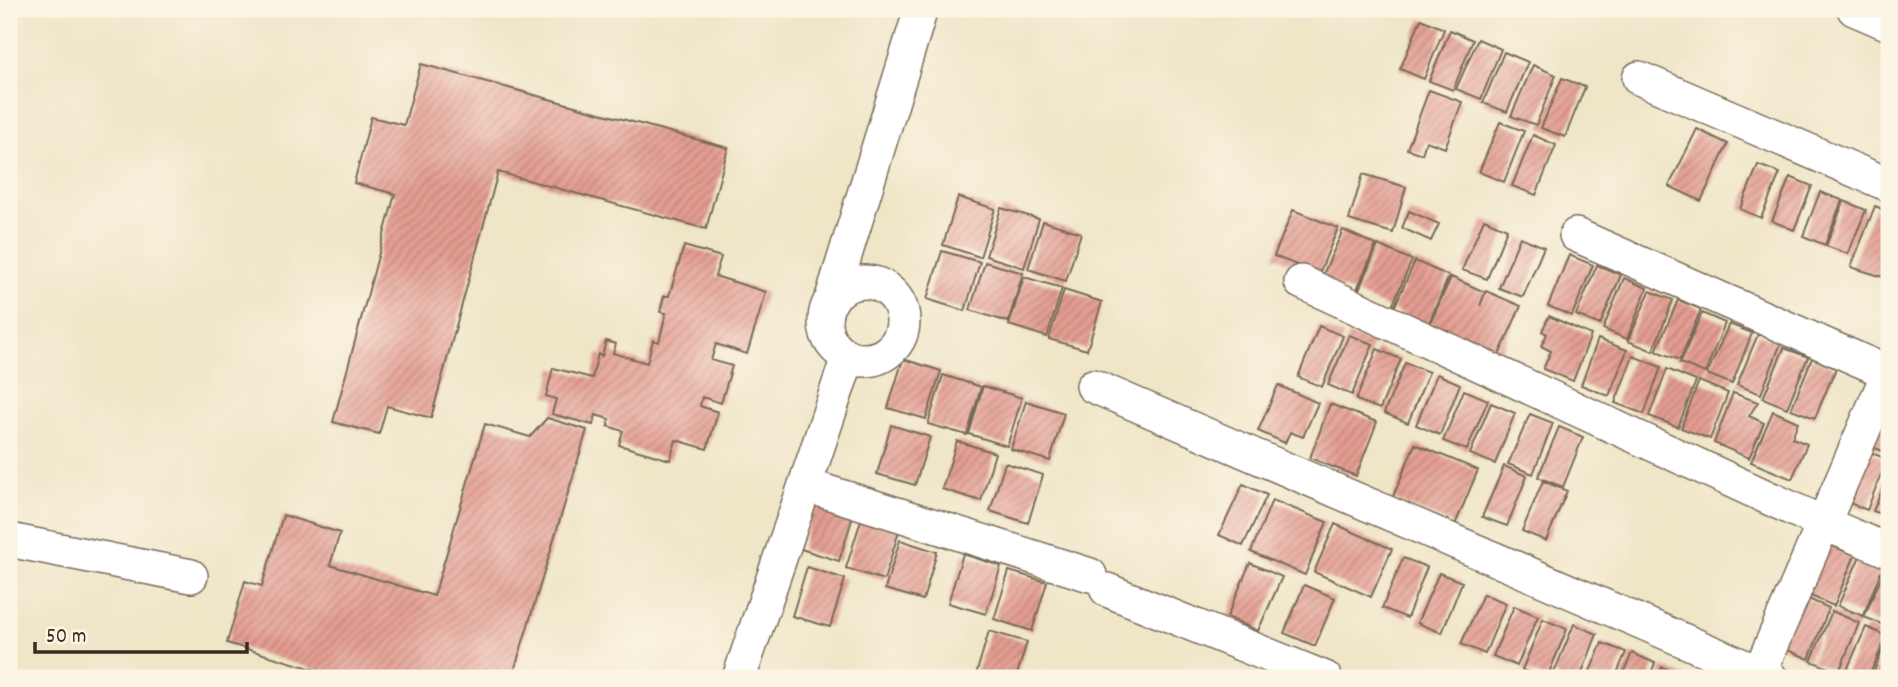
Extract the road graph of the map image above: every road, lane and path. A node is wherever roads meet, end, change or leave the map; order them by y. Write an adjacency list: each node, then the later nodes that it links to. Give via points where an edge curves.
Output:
1 (921, 9): 8 (street)
2 (1854, 9): 3 (street)
3 (1889, 24)
4 (1639, 78): 5 (street)
5 (1889, 185)
6 (1576, 235): 10 (street)
7 (1301, 282): 13 (street)
8 (831, 301): 9 (street, via 826,327 838,350); 9 (street, via 839,291 864,281 889,290 902,311 901,336 885,355 860,360)
9 (848, 357): 12 (street)
10 (1889, 372): 13 (street)
11 (1093, 386): 17 (street)
12 (805, 485): 18 (street); 19 (street, via 1099,582)
13 (1823, 523): 15 (street); 17 (street)
14 (9, 540): 16 (street)
15 (1889, 551)
16 (191, 576)
17 (1763, 677)
18 (739, 678)
19 (1325, 678)

